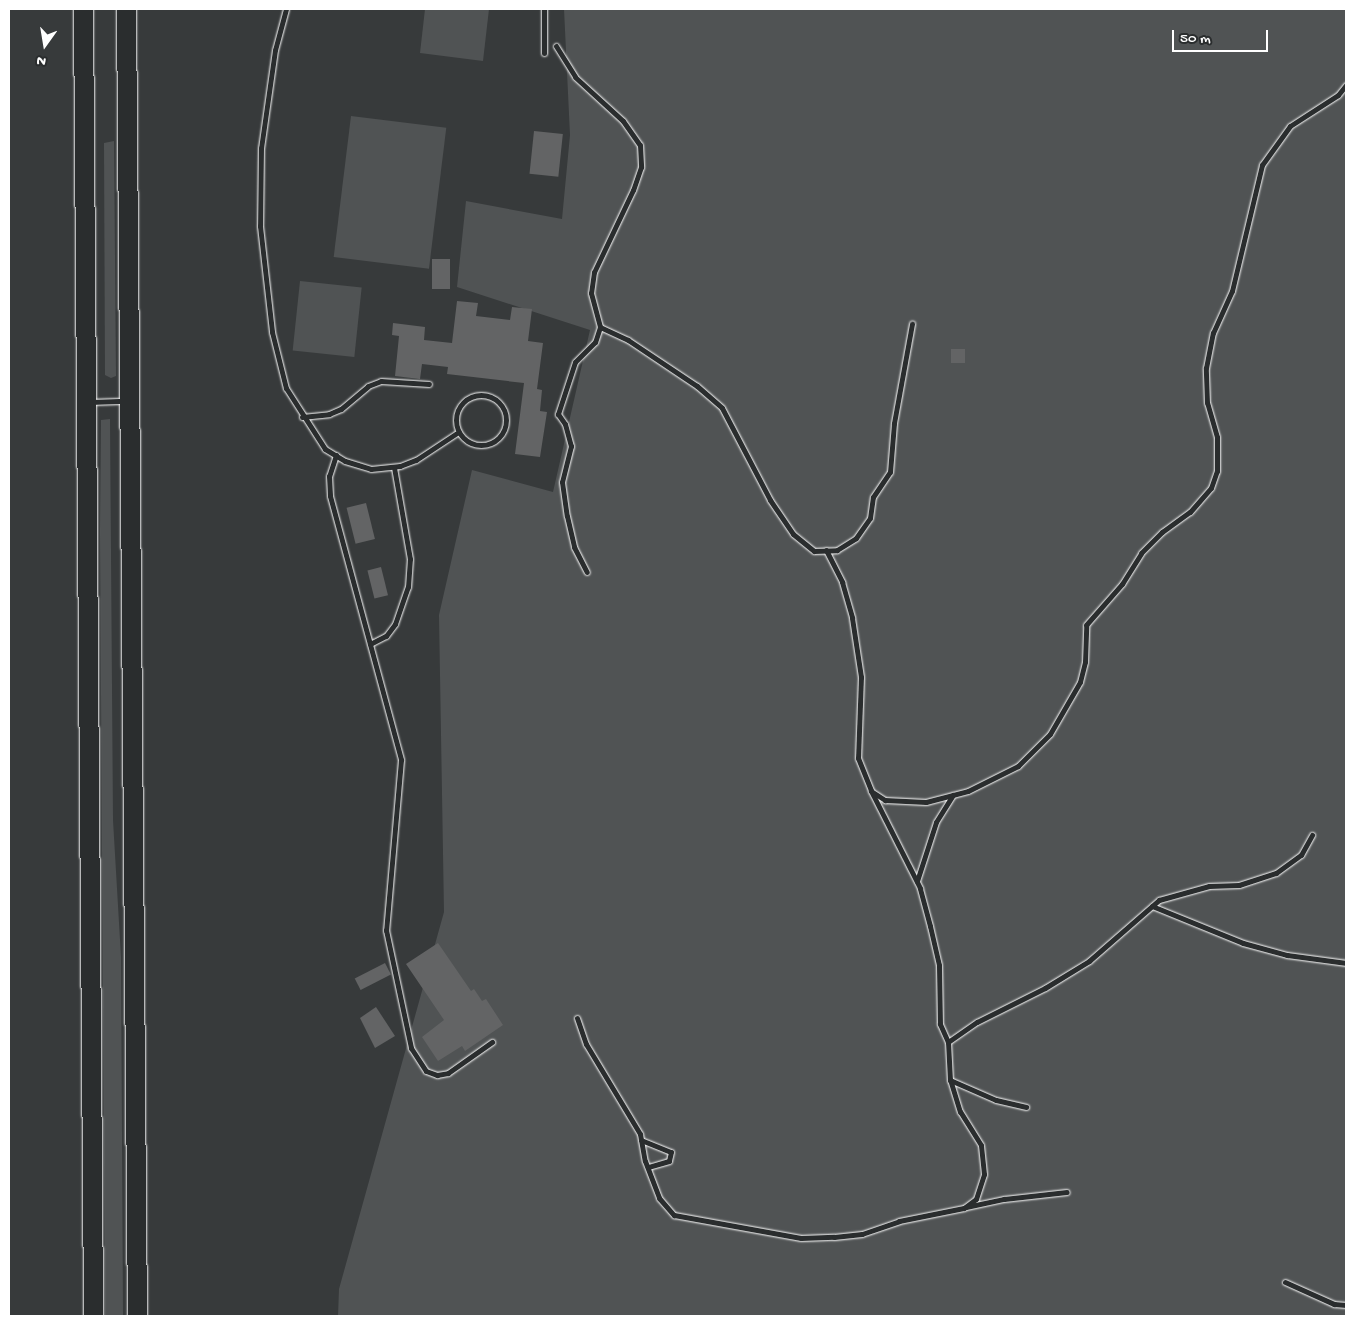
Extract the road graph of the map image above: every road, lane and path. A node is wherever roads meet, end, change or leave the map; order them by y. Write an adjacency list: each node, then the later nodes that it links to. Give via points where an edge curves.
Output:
1 (83, 9): 12 (highway)
2 (126, 9): 11 (highway)
3 (286, 9): 13 (lane, via 271,74 262,148 260,226 279,368)
4 (544, 9): 6 (lane)
5 (556, 46): 9 (lane, via 575,77 623,121 640,145 641,167 633,190 594,272 591,293)
6 (544, 53)
7 (1346, 85): 21 (lane, via 1338,95 1290,126 1262,165 1232,291 1213,333 1206,368 1207,403 1217,437 1218,471 1211,488 1190,512 1162,532 1141,553 1122,584 1086,625 1085,662 1080,682 1050,734 1018,766)
8 (912, 324): 17 (lane, via 894,423 890,472 873,497 870,518 856,538 837,550)
9 (600, 328): 17 (lane, via 628,340 697,386 722,408 770,500 793,534 814,551); 18 (lane, via 595,342 574,362 558,414 570,446 562,482 567,516 574,547)
10 (429, 384): 13 (lane, via 381,381 368,386 341,409)
11 (129, 401): 12 (lane); 38 (highway)
12 (84, 402): 37 (highway)
13 (302, 417): 15 (lane, via 319,443)
14 (457, 433): 14 (lane, via 466,440 492,442 502,436 507,425 507,413 499,403 469,397 455,414); 16 (lane, via 416,460)
15 (336, 456): 16 (lane, via 371,469); 19 (lane, via 329,476 330,496)
16 (394, 467): 19 (lane, via 410,559 408,587 395,624 386,636)
17 (826, 550): 20 (lane, via 842,582 852,618 861,677 858,758)
18 (587, 572)
19 (370, 644): 27 (lane, via 401,760 386,930 411,1048 426,1071 437,1075 448,1073)
20 (871, 791): 21 (lane, via 885,800 926,802); 23 (lane)
21 (954, 795): 23 (lane, via 936,822)
22 (1312, 835): 24 (lane, via 1301,855 1276,873 1239,885 1209,886 1177,893)
23 (917, 881): 28 (lane, via 939,965 940,1024)
24 (1152, 906): 25 (lane, via 1243,943 1287,955); 28 (lane, via 1089,961 1030,996 977,1022)
25 (1346, 963)
26 (577, 1018): 31 (lane, via 586,1044)
27 (492, 1042)
28 (948, 1042): 29 (lane)
29 (950, 1080): 30 (lane, via 996,1100); 34 (lane, via 960,1112 981,1145 984,1174 976,1199)
30 (1026, 1107)
31 (641, 1140): 32 (lane); 32 (lane, via 670,1152 668,1161)
32 (648, 1167): 34 (lane, via 659,1198 674,1214 801,1238 862,1234 908,1219)
33 (1067, 1192): 34 (lane, via 1004,1199)
34 (964, 1208)
35 (1285, 1282): 36 (lane, via 1334,1304)
36 (1346, 1305)
37 (93, 1316)
38 (137, 1316)

